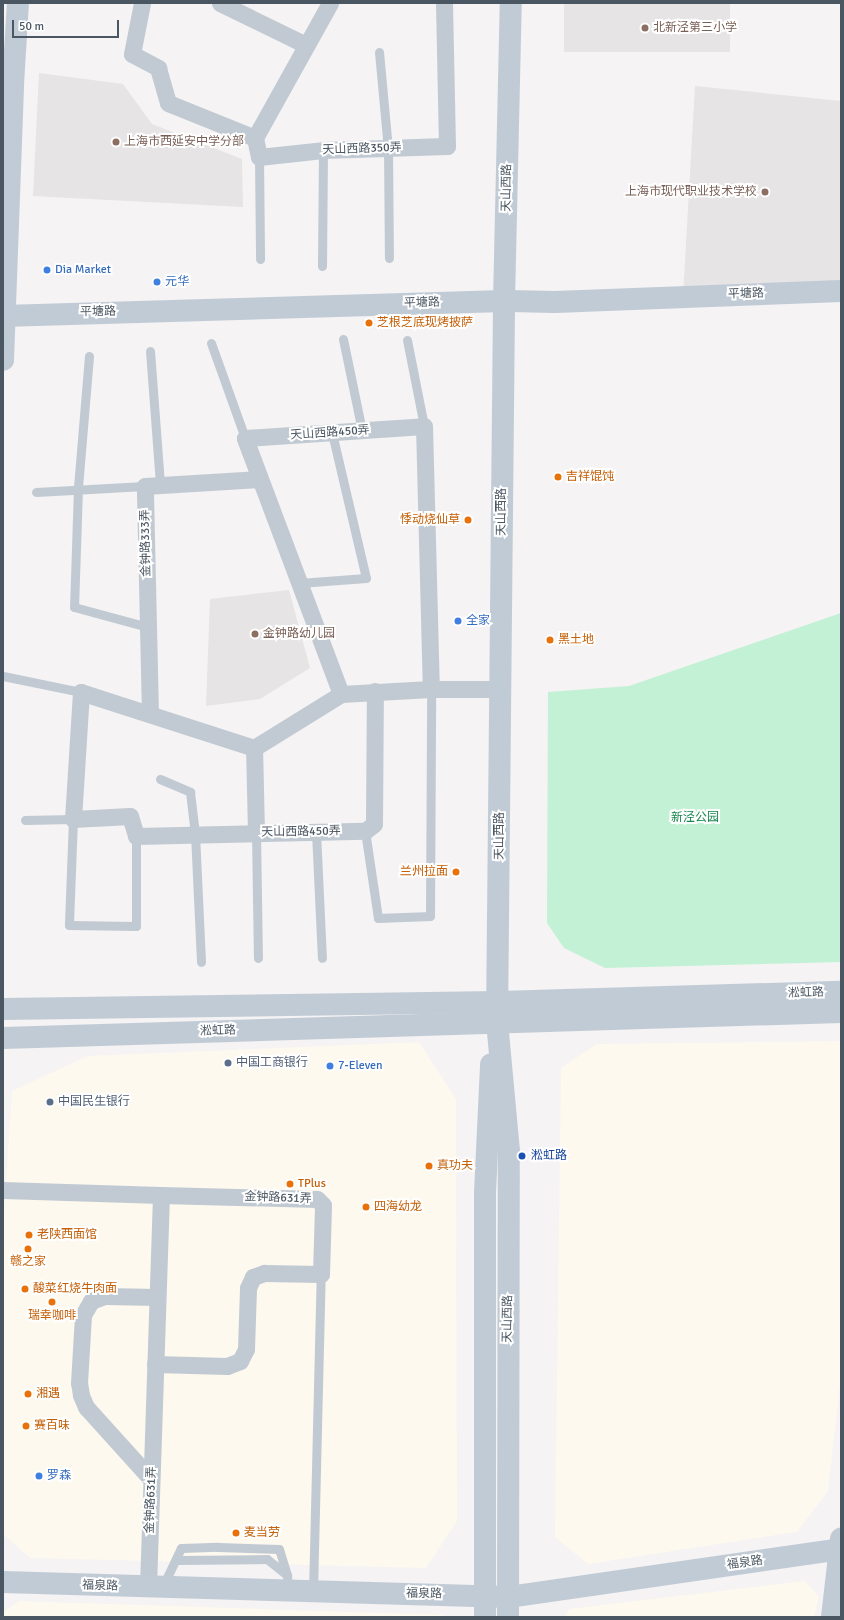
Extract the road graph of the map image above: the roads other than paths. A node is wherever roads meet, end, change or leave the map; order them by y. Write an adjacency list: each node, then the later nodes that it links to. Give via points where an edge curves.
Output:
1 (18, 3): 18 (main road)
2 (142, 3): 9 (street, via 132,54 158,68 168,103)
3 (220, 3): 7 (street)
4 (330, 3): 7 (street)
5 (444, 3): 10 (street, 天山西路350弄, via 447,146)
6 (511, 3): 17 (main road, 天山西路)
7 (306, 45): 9 (street)
8 (379, 52): 10 (lane)
9 (255, 138): 12 (street)
10 (388, 149): 11 (street, 天山西路350弄); 13 (lane)
11 (323, 150): 12 (street, 天山西路350弄); 15 (lane)
12 (259, 157): 14 (lane)
13 (389, 258)
14 (260, 259)
15 (322, 266)
16 (841, 291): 17 (main road, 平塘路, via 555,302)
17 (504, 300): 18 (main road, 平塘路); 37 (main road, 天山西路)
18 (5, 316): 24 (main road)
19 (343, 339): 26 (lane)
20 (407, 340): 25 (lane)
21 (211, 343): 28 (lane)
22 (150, 351): 30 (lane)
23 (89, 356): 31 (lane)
24 (3, 360)
25 (424, 426): 26 (street, 天山西路450弄); 36 (street)
26 (362, 431): 27 (street, 天山西路450弄)
27 (332, 433): 28 (street, 天山西路450弄); 33 (lane, via 366,578)
28 (245, 438): 29 (street)
29 (259, 479): 30 (street); 33 (street)
30 (152, 486): 31 (lane); 34 (street, 金钟路333弄)
31 (78, 488): 32 (lane); 34 (lane, via 74,607)
32 (36, 492)
33 (299, 583): 40 (street)
34 (148, 627): 41 (street, 金钟路333弄)
35 (3, 676): 38 (lane)
36 (431, 689): 37 (street); 39 (street); 46 (lane, via 430,916 378,918)
37 (501, 689): 56 (main road, 天山西路)
38 (82, 692): 41 (street); 44 (street)
39 (375, 692): 40 (street); 46 (street, via 374,824)
40 (341, 694): 42 (street)
41 (150, 714): 42 (street)
42 (254, 748): 48 (street, 天山西路450弄)
43 (160, 779): 49 (lane, via 190,792)
44 (73, 819): 45 (lane); 50 (street, via 130,816); 50 (lane, via 69,925 136,926)
45 (25, 820)
46 (365, 831): 47 (street, 天山西路450弄)
47 (316, 832): 48 (street, 天山西路450弄); 52 (lane)
48 (256, 833): 49 (street); 51 (lane)
49 (195, 834): 50 (street); 53 (lane)
50 (136, 836)
51 (258, 958)
52 (322, 958)
53 (201, 962)
54 (841, 992): 56 (main road, 淞虹路)
55 (3, 1009): 56 (main road, 淞虹路)
56 (497, 1012): 57 (main road, 淞虹路); 58 (main road, 淞虹路); 71 (main road, 天山西路, via 489,1082 485,1193); 72 (main road, 天山西路, via 510,1151)
57 (841, 1012)
58 (3, 1038)
59 (3, 1190): 60 (street, 金钟路631弄)
60 (161, 1195): 61 (street, 金钟路631弄, via 317,1199 323,1205); 62 (street, 金钟路631弄)
61 (322, 1274): 63 (street, via 264,1273 253,1277 248,1288 246,1349 240,1361 227,1366); 70 (lane)
62 (157, 1297): 63 (street, 金钟路631弄); 64 (street, via 105,1296 91,1301 83,1315 79,1383 80,1395 86,1407)
63 (155, 1364): 64 (street, 金钟路631弄)
64 (151, 1479): 69 (street, 金钟路631弄)
65 (841, 1546): 72 (main road, 福泉路); 74 (main road)
66 (177, 1560): 68 (lane, via 267,1559); 68 (lane, via 181,1548 279,1549); 69 (lane)
67 (3, 1582): 69 (main road, 福泉路)
68 (288, 1584): 69 (main road, 福泉路); 70 (main road, 福泉路)
69 (155, 1588)
70 (313, 1592): 71 (main road, 福泉路)
71 (485, 1595): 72 (main road, 福泉路); 73 (main road, 天山西路)
72 (508, 1607)
73 (485, 1617)
74 (832, 1617)

